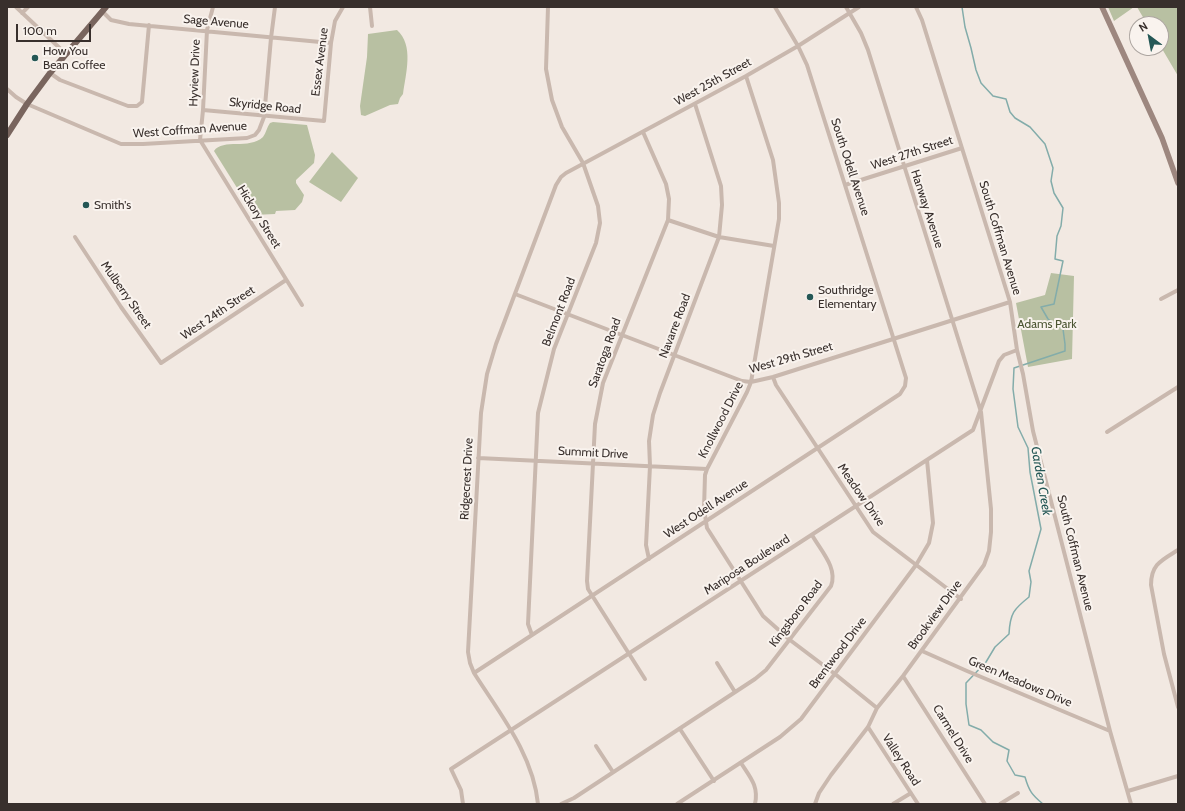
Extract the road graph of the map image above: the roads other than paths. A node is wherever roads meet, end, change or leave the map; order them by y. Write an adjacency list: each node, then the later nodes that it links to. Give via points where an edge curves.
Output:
1 (16, 7): 14 (street)
2 (28, 7): 14 (street)
3 (213, 7): 18 (street, Hyview Drive)
4 (275, 7): 19 (street, West Coffman Avenue)
5 (343, 7): 20 (street, Essex Avenue, via 335,21)
6 (370, 7): 17 (street)
7 (548, 7): 35 (street, Belmont Road, via 546,69 552,100 562,127)
8 (775, 7): 21 (street, South Odell Avenue)
9 (846, 7): 15 (street)
10 (860, 7): 15 (street, West 25th Street)
11 (916, 7): 34 (street, South Coffman Avenue)
12 (1102, 7): 37 (main road, via 1162,138)
13 (104, 9): 16 (street, Sage Avenue, via 111,20); 22 (main road)
14 (22, 13): 22 (street)
15 (850, 13): 21 (street, West 25th Street); 36 (street, Hanway Avenue, via 868,50)
16 (149, 26): 18 (street, Sage Avenue); 23 (street, via 142,102 137,106 128,106 60,80)
17 (372, 26)
18 (206, 30): 19 (street, Sage Avenue); 28 (street, Hyview Drive)
19 (270, 38): 20 (street, Sage Avenue); 29 (street, West Coffman Avenue)
20 (331, 43): 30 (street, Essex Avenue)
21 (798, 46): 24 (street, West 25th Street); 38 (street, South Odell Avenue, via 807,65)
22 (66, 54): 23 (main road)
23 (50, 73): 26 (main road)
24 (746, 76): 27 (street, West 25th Street); 42 (street, Knollwood Drive, via 776,175 779,219)
25 (7, 89): 26 (street, West Coffman Avenue)
26 (27, 104): 32 (main road); 33 (street, West Coffman Avenue, via 121,144)
27 (695, 104): 31 (street, West 25th Street); 41 (street, Navarre Road, via 721,186)
28 (203, 110): 29 (street, Skyridge Road); 33 (street, Hyview Drive)
29 (264, 117): 30 (street, Skyridge Road); 33 (street, West Coffman Avenue, via 259,130 247,138)
30 (324, 122)
31 (643, 132): 35 (street, West 25th Street); 39 (street, Saratoga Road, via 666,184 669,200)
32 (7, 135)
33 (200, 140): 43 (street, Hickory Street)
34 (962, 148): 36 (street, West 27th Street); 47 (street, South Coffman Avenue)
35 (583, 164): 45 (street, Ridgecrest Drive, via 566,173 556,184); 49 (street, Belmont Road, via 598,206 600,223 596,243)
36 (903, 166): 38 (street, West 27th Street); 50 (street, Hanway Avenue)
37 (1178, 182)
38 (845, 185): 52 (street, South Odell Avenue)
39 (668, 220): 41 (street); 51 (street, Saratoga Road)
40 (75, 237): 55 (street, Mulberry Street)
41 (719, 237): 42 (street); 54 (street, Navarre Road)
42 (774, 246): 57 (street, Knollwood Drive)
43 (286, 280): 48 (street, Hickory Street); 55 (street, West 24th Street)
44 (1178, 290): 46 (street)
45 (515, 294): 49 (street, West 29th Street); 62 (street, Ridgecrest Drive, via 487,374)
46 (1162, 299)
47 (1010, 302): 50 (street, West 29th Street); 53 (street, South Coffman Avenue)
48 (302, 305)
49 (568, 315): 51 (street, West 29th Street); 63 (street, Belmont Road, via 554,349 538,413)
50 (952, 320): 52 (street, West 29th Street); 59 (street, Hanway Avenue)
51 (622, 335): 54 (street, West 29th Street); 65 (street, Saratoga Road, via 603,383 595,424)
52 (893, 338): 56 (street, West 29th Street); 61 (street, West Odell Avenue, via 906,378 900,394)
53 (1018, 350): 59 (street, Mariposa Boulevard, via 1004,355 999,361); 92 (street, South Coffman Avenue, via 1033,431)
54 (674, 356): 57 (street, West 29th Street, via 742,382); 66 (street, Navarre Road, via 653,415 649,441)
55 (161, 363)
56 (773, 377): 57 (street, West 29th Street); 61 (street, Meadow Drive)
57 (751, 382): 67 (street, Knollwood Drive)
58 (1178, 387): 60 (street)
59 (980, 412): 64 (street, Mariposa Boulevard, via 973,430); 76 (street, Brookview Drive, via 991,509 991,532 984,565)
60 (1107, 432)
61 (818, 448): 68 (street, Meadow Drive); 69 (street, West Odell Avenue)
62 (478, 458): 63 (street, Summit Drive); 82 (street, Ridgecrest Drive, via 468,652)
63 (536, 460): 65 (street, Summit Drive); 77 (street, Belmont Road, via 528,624)
64 (926, 460): 68 (street, Mariposa Boulevard); 73 (street, Brentwood Drive, via 932,523 928,543)
65 (592, 463): 66 (street, Summit Drive); 75 (street, Saratoga Road, via 587,581)
66 (650, 466): 67 (street, Summit Drive); 72 (street, Navarre Road, via 646,545)
67 (707, 469): 69 (street, Knollwood Drive, via 704,509)
68 (856, 506): 70 (street, Mariposa Boulevard); 73 (street, Meadow Drive, via 873,532)
69 (706, 521): 72 (street, West Odell Avenue); 74 (street, Knollwood Drive, via 707,528)
70 (812, 536): 74 (street, Mariposa Boulevard); 78 (street, Kingsboro Road, via 832,568 833,581)
71 (1178, 550): 87 (street, via 1155,566 1151,575 1164,654)
72 (649, 559): 75 (street, West Odell Avenue)
73 (916, 565): 76 (street, Meadow Drive); 83 (street, Brentwood Drive)
74 (741, 581): 78 (street, Knollwood Drive, via 763,616); 80 (street, Mariposa Boulevard)
75 (592, 596): 77 (street, West Odell Avenue); 80 (street, Saratoga Road)
76 (961, 599): 79 (street, Brookview Drive)
77 (532, 635): 82 (street, West Odell Avenue)
78 (790, 640): 83 (street, Knollwood Drive); 86 (street, Kingsboro Road, via 766,670)
79 (922, 651): 84 (street, Brookview Drive); 92 (street, Green Meadows Drive)
80 (628, 652): 85 (street, Saratoga Road); 91 (street, Mariposa Boulevard)
81 (717, 663): 86 (street)
82 (474, 673): 91 (street, Ridgecrest Drive)
83 (835, 674): 88 (street, Knollwood Drive); 94 (street, Brentwood Drive, via 791,729)
84 (903, 676): 88 (street, Brookview Drive); 109 (street, Carmel Drive)
85 (645, 679)
86 (735, 692): 90 (street, Kingsboro Road)
87 (1178, 707)
88 (877, 708): 89 (street, Brookview Drive)
89 (868, 727): 99 (street, Valley Road); 106 (street, Brookview Drive, via 831,775)
90 (680, 729): 95 (street, Kingsboro Road); 97 (street)
91 (511, 730): 101 (street, Mariposa Boulevard, via 451,769 461,790); 102 (street, Ridgecrest Drive, via 534,777)
92 (1110, 731): 98 (street, South Coffman Avenue)
93 (596, 746): 95 (street)
94 (741, 763): 97 (street, Brentwood Drive); 105 (street, via 754,784)
95 (613, 772): 103 (street, Kingsboro Road)
96 (1178, 776): 98 (street)
97 (714, 781): 104 (street, Brentwood Drive)
98 (1128, 791): 111 (street, South Coffman Avenue)
99 (911, 793): 107 (street); 108 (street, Valley Road)
100 (1018, 793): 110 (street)
101 (463, 804)
102 (538, 804)
103 (561, 804)
104 (677, 804)
105 (755, 804)
106 (815, 804)
107 (893, 804)
108 (918, 804)
109 (985, 804)
110 (1000, 804)
111 (1131, 804)

